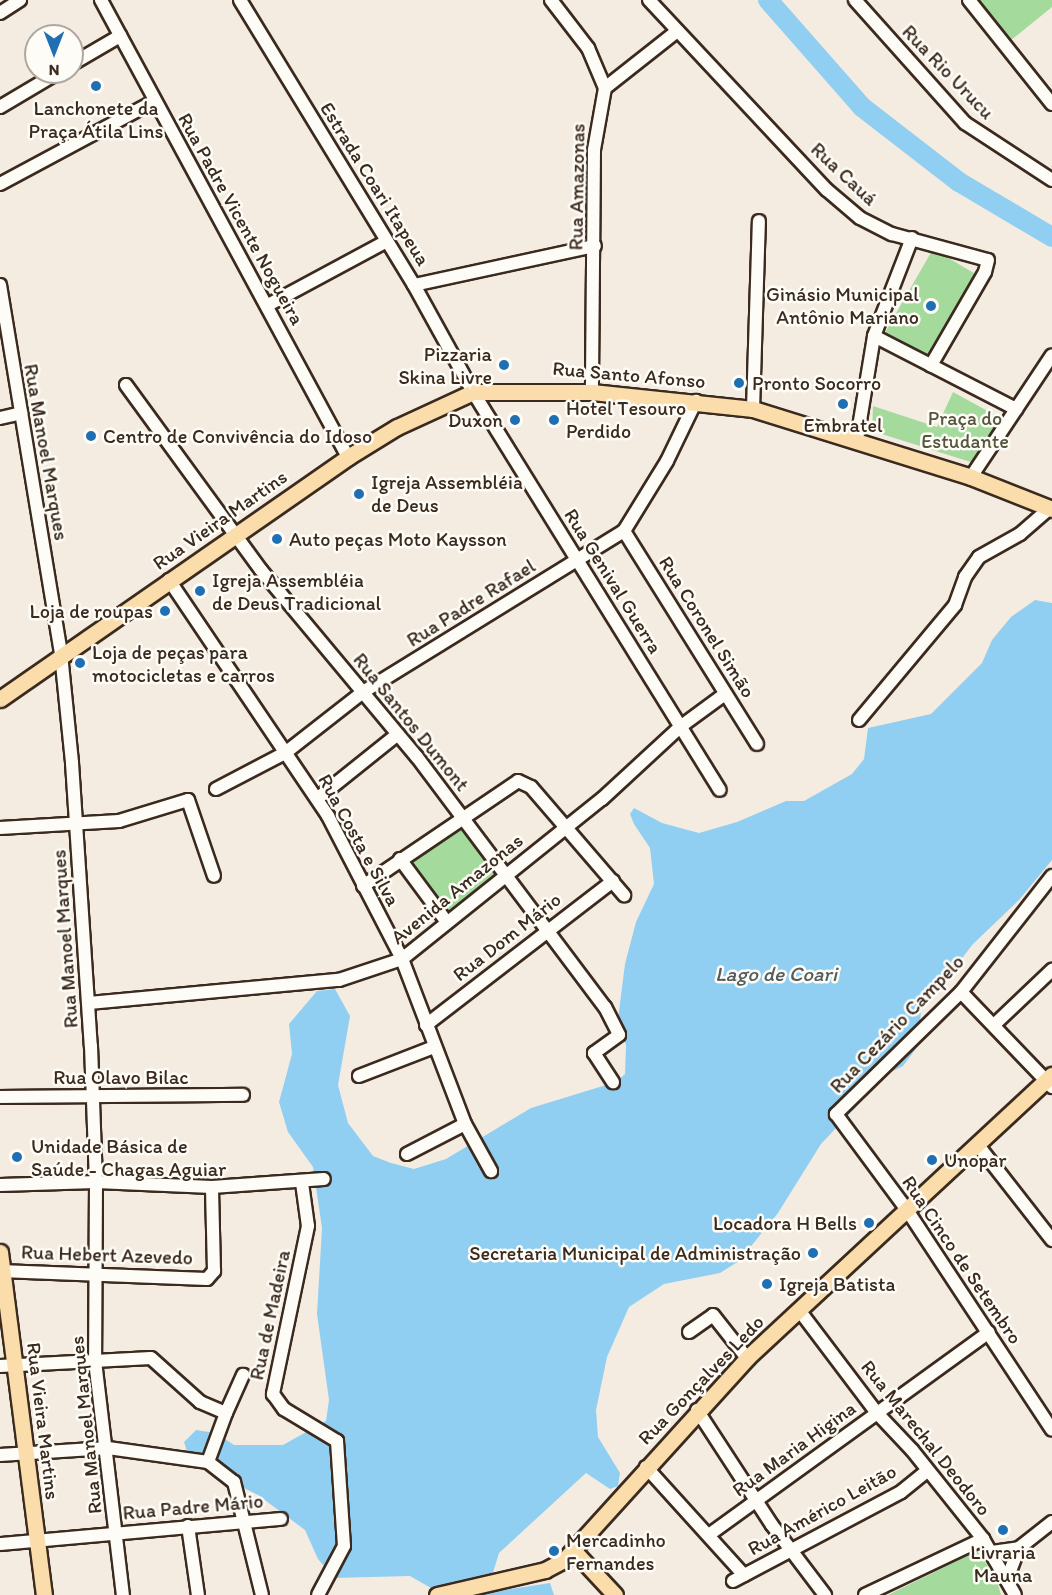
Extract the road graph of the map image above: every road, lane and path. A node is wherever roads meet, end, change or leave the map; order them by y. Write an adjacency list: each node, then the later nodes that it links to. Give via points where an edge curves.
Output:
1 (20, 0): 8 (street)
2 (101, 0): 10 (street, Rua Padre Vicente Nogueira)
3 (240, 0): 21 (street, Estrada Coari Itapeua)
4 (551, 0): 13 (street, via 588,48)
5 (649, 0): 9 (street, Rua Cauá)
6 (855, 0): 17 (street, Rua Rio Urucu, via 965,123)
7 (969, 0): 15 (street)
8 (0, 13)
9 (676, 32): 13 (street); 20 (street, Rua Cauá, via 827,190 880,229)
10 (120, 36): 11 (street); 14 (street, Rua Padre Vicente Nogueira)
11 (84, 57)
12 (38, 84): 16 (street)
13 (605, 88): 22 (street, Rua Amazonas, via 594,150)
14 (153, 102): 18 (street); 25 (street, Rua Padre Vicente Nogueira)
15 (1052, 104)
16 (0, 107)
17 (1052, 180)
18 (0, 184)
19 (759, 221): 33 (street)
20 (912, 238): 26 (street); 28 (street, Rua Cauá, via 982,258 989,265)
21 (386, 242): 24 (street, Estrada Coari Itapeua); 25 (street)
22 (595, 246): 24 (street); 31 (street, Rua Amazonas)
23 (0, 285): 35 (street, Rua Manoel Marques)
24 (414, 285): 30 (street, Estrada Coari Itapeua)
25 (268, 305): 38 (street, Rua Padre Vicente Nogueira)
26 (874, 336): 28 (street); 37 (street)
27 (1052, 355): 34 (street)
28 (931, 365): 34 (street)
29 (126, 385): 42 (street, Rua Santos Dumont)
30 (473, 392): 31 (main road, Rua Santo Afonso); 38 (main road, Rua Vieira Martins, via 397,427); 43 (street, Rua Genival Guerra)
31 (592, 392): 32 (main road, Rua Santo Afonso)
32 (696, 401): 33 (main road, Rua Santo Afonso); 41 (street, Rua Padre Rafael, via 667,461)
33 (753, 409): 37 (main road, Rua Santo Afonso)
34 (1016, 409): 39 (street)
35 (21, 413): 36 (street); 45 (street, Rua Manoel Marques)
36 (0, 418)
37 (857, 439): 39 (main road, Rua Santo Afonso)
38 (348, 457): 42 (main road, Rua Vieira Martins)
39 (971, 477): 40 (main road, Rua Santo Afonso)
40 (1051, 508): 49 (street, via 1020,534 979,557 965,577 955,605)
41 (624, 531): 43 (street, Rua Padre Rafael); 47 (street, Rua Coronel Simão)
42 (234, 534): 44 (main road, Rua Vieira Martins); 46 (street, Rua Santos Dumont)
43 (577, 560): 46 (street, Rua Padre Rafael); 50 (street, Rua Genival Guerra)
44 (169, 580): 45 (main road, Rua Vieira Martins); 53 (street, Rua Costa e Silva)
45 (61, 654): 48 (main road, Rua Vieira Martins); 58 (street, Rua Manoel Marques)
46 (363, 692): 51 (street, Rua Santos Dumont); 53 (street, Rua Padre Rafael)
47 (725, 694): 50 (street, Avenida Amazonas); 52 (street, Rua Coronel Simão)
48 (0, 699)
49 (859, 720)
50 (680, 727): 55 (street, Rua Genival Guerra); 60 (street, Avenida Amazonas)
51 (398, 734): 56 (street); 57 (street, Rua Santos Dumont)
52 (758, 744)
53 (285, 753): 54 (street, Rua Padre Rafael); 56 (street, Rua Costa e Silva)
54 (216, 789)
55 (720, 790)
56 (318, 798): 66 (street, Rua Costa e Silva)
57 (462, 816): 60 (street, via 515,782 525,782); 61 (street); 62 (street, Rua Santos Dumont)
58 (77, 824): 59 (street); 63 (street, via 126,820 188,800); 73 (street, Rua Manoel Marques)
59 (0, 828)
60 (567, 828): 62 (street, Avenida Amazonas); 65 (street)
61 (400, 859): 66 (street); 68 (street)
62 (507, 874): 68 (street, Avenida Amazonas); 69 (street, Rua Santos Dumont)
63 (214, 876)
64 (1052, 876): 72 (street, Rua Cezário Campelo)
65 (613, 881): 67 (street); 69 (street, Rua Dom Mário)
66 (363, 886): 70 (street, Rua Costa e Silva)
67 (624, 895)
68 (446, 921): 70 (street, Avenida Amazonas)
69 (548, 929): 75 (street, Rua Dom Mário); 79 (street, Rua Santos Dumont, via 619,1028 619,1035 594,1053)
70 (402, 959): 73 (street, Avenida Amazonas, via 339,980); 75 (street, Rua Costa e Silva)
71 (1052, 970): 74 (street)
72 (961, 992): 74 (street); 83 (street, Rua Cezário Campelo)
73 (89, 1003): 82 (street, Rua Manoel Marques)
74 (995, 1024): 78 (street)
75 (426, 1025): 76 (street, Rua Costa e Silva)
76 (434, 1047): 77 (street); 84 (street, Rua Costa e Silva)
77 (359, 1076)
78 (1050, 1081): 85 (main road, Rua Gonçalves Ledo)
79 (613, 1082)
80 (243, 1095): 82 (street, Rua Olavo Bilac)
81 (0, 1097): 82 (street, Rua Olavo Bilac)
82 (92, 1097): 89 (street, Rua Manoel Marques)
83 (836, 1114): 93 (street, Rua Cinco de Setembro)
84 (465, 1124): 86 (street); 87 (street, Rua Costa e Silva)
85 (978, 1144): 93 (main road, Rua Gonçalves Ledo); 94 (street)
86 (407, 1154)
87 (491, 1171)
88 (324, 1179): 90 (street)
89 (96, 1182): 91 (street); 92 (street); 97 (street, Rua Manoel Marques)
90 (302, 1183): 92 (street); 134 (street, Rua de Madeira, via 308,1226 273,1394 284,1408 337,1441 344,1546)
91 (0, 1185)
92 (212, 1187): 97 (street, Rua Hebert Azevedo, via 211,1276 148,1279)
93 (907, 1210): 98 (main road, Rua Gonçalves Ledo); 100 (street, Rua Cinco de Setembro)
94 (1052, 1240)
95 (0, 1252): 96 (main road, Rua Vieira Martins)
96 (1, 1271): 97 (street, Rua Hebert Azevedo); 103 (main road, Rua Vieira Martins)
97 (94, 1273): 102 (street, Rua Manoel Marques)
98 (799, 1310): 101 (main road, Rua Gonçalves Ledo); 107 (street, Rua Marechal Deodoro)
99 (689, 1332): 101 (street, via 713,1315)
100 (989, 1332): 107 (street, Rua Maria Higina); 108 (street, Rua Cinco de Setembro)
101 (747, 1359): 105 (main road, Rua Gonçalves Ledo)
102 (95, 1361): 103 (street); 106 (street, via 151,1358 200,1402); 109 (street, Rua Manoel Marques)
103 (8, 1366): 110 (main road, Rua Vieira Martins)
104 (243, 1376): 106 (street)
105 (697, 1410): 113 (main road, Rua Gonçalves Ledo); 115 (street)
106 (226, 1413): 112 (street)
107 (877, 1413): 114 (street, Rua Marechal Deodoro); 115 (street, Rua Maria Higina)
108 (1052, 1430)
109 (108, 1448): 110 (street); 112 (street); 120 (street, Rua Manoel Marques)
110 (26, 1451): 111 (street); 123 (main road, Rua Vieira Martins)
111 (0, 1455)
112 (207, 1462): 117 (street, via 234,1482)
113 (646, 1467): 121 (street); 127 (main road, Rua Gonçalves Ledo)
114 (927, 1471): 122 (street, Rua Marechal Deodoro); 125 (street, Rua Américo Leitão, via 901,1492)
115 (756, 1500): 121 (street, Rua Maria Higina); 125 (street)
116 (281, 1519): 117 (street, Rua Padre Mário)
117 (244, 1522): 119 (street, Rua Padre Mário); 133 (street)
118 (1052, 1522): 126 (street)
119 (188, 1526): 120 (street, Rua Padre Mário); 132 (street)
120 (118, 1532): 123 (street, Rua Padre Mário); 131 (street, Rua Manoel Marques)
121 (710, 1534): 125 (street, Rua Américo Leitão, via 739,1578)
122 (982, 1539): 128 (street, Rua Marechal Deodoro); 138 (street)
123 (37, 1540): 124 (street, Rua Padre Mário); 130 (main road, Rua Vieira Martins)
124 (0, 1544)
125 (790, 1548): 137 (street)
126 (1019, 1548): 128 (street); 129 (street)
127 (574, 1551): 135 (main road, Rua Gonçalves Ledo, via 545,1570); 136 (main road)
128 (992, 1552): 129 (street, Rua Marechal Deodoro)
129 (1006, 1579): 139 (street, Rua Marechal Deodoro)
130 (44, 1595)
131 (123, 1595)
132 (198, 1595)
133 (261, 1595)
134 (318, 1595)
135 (437, 1595)
136 (615, 1595)
137 (825, 1595)
138 (865, 1595)
139 (1015, 1595)

